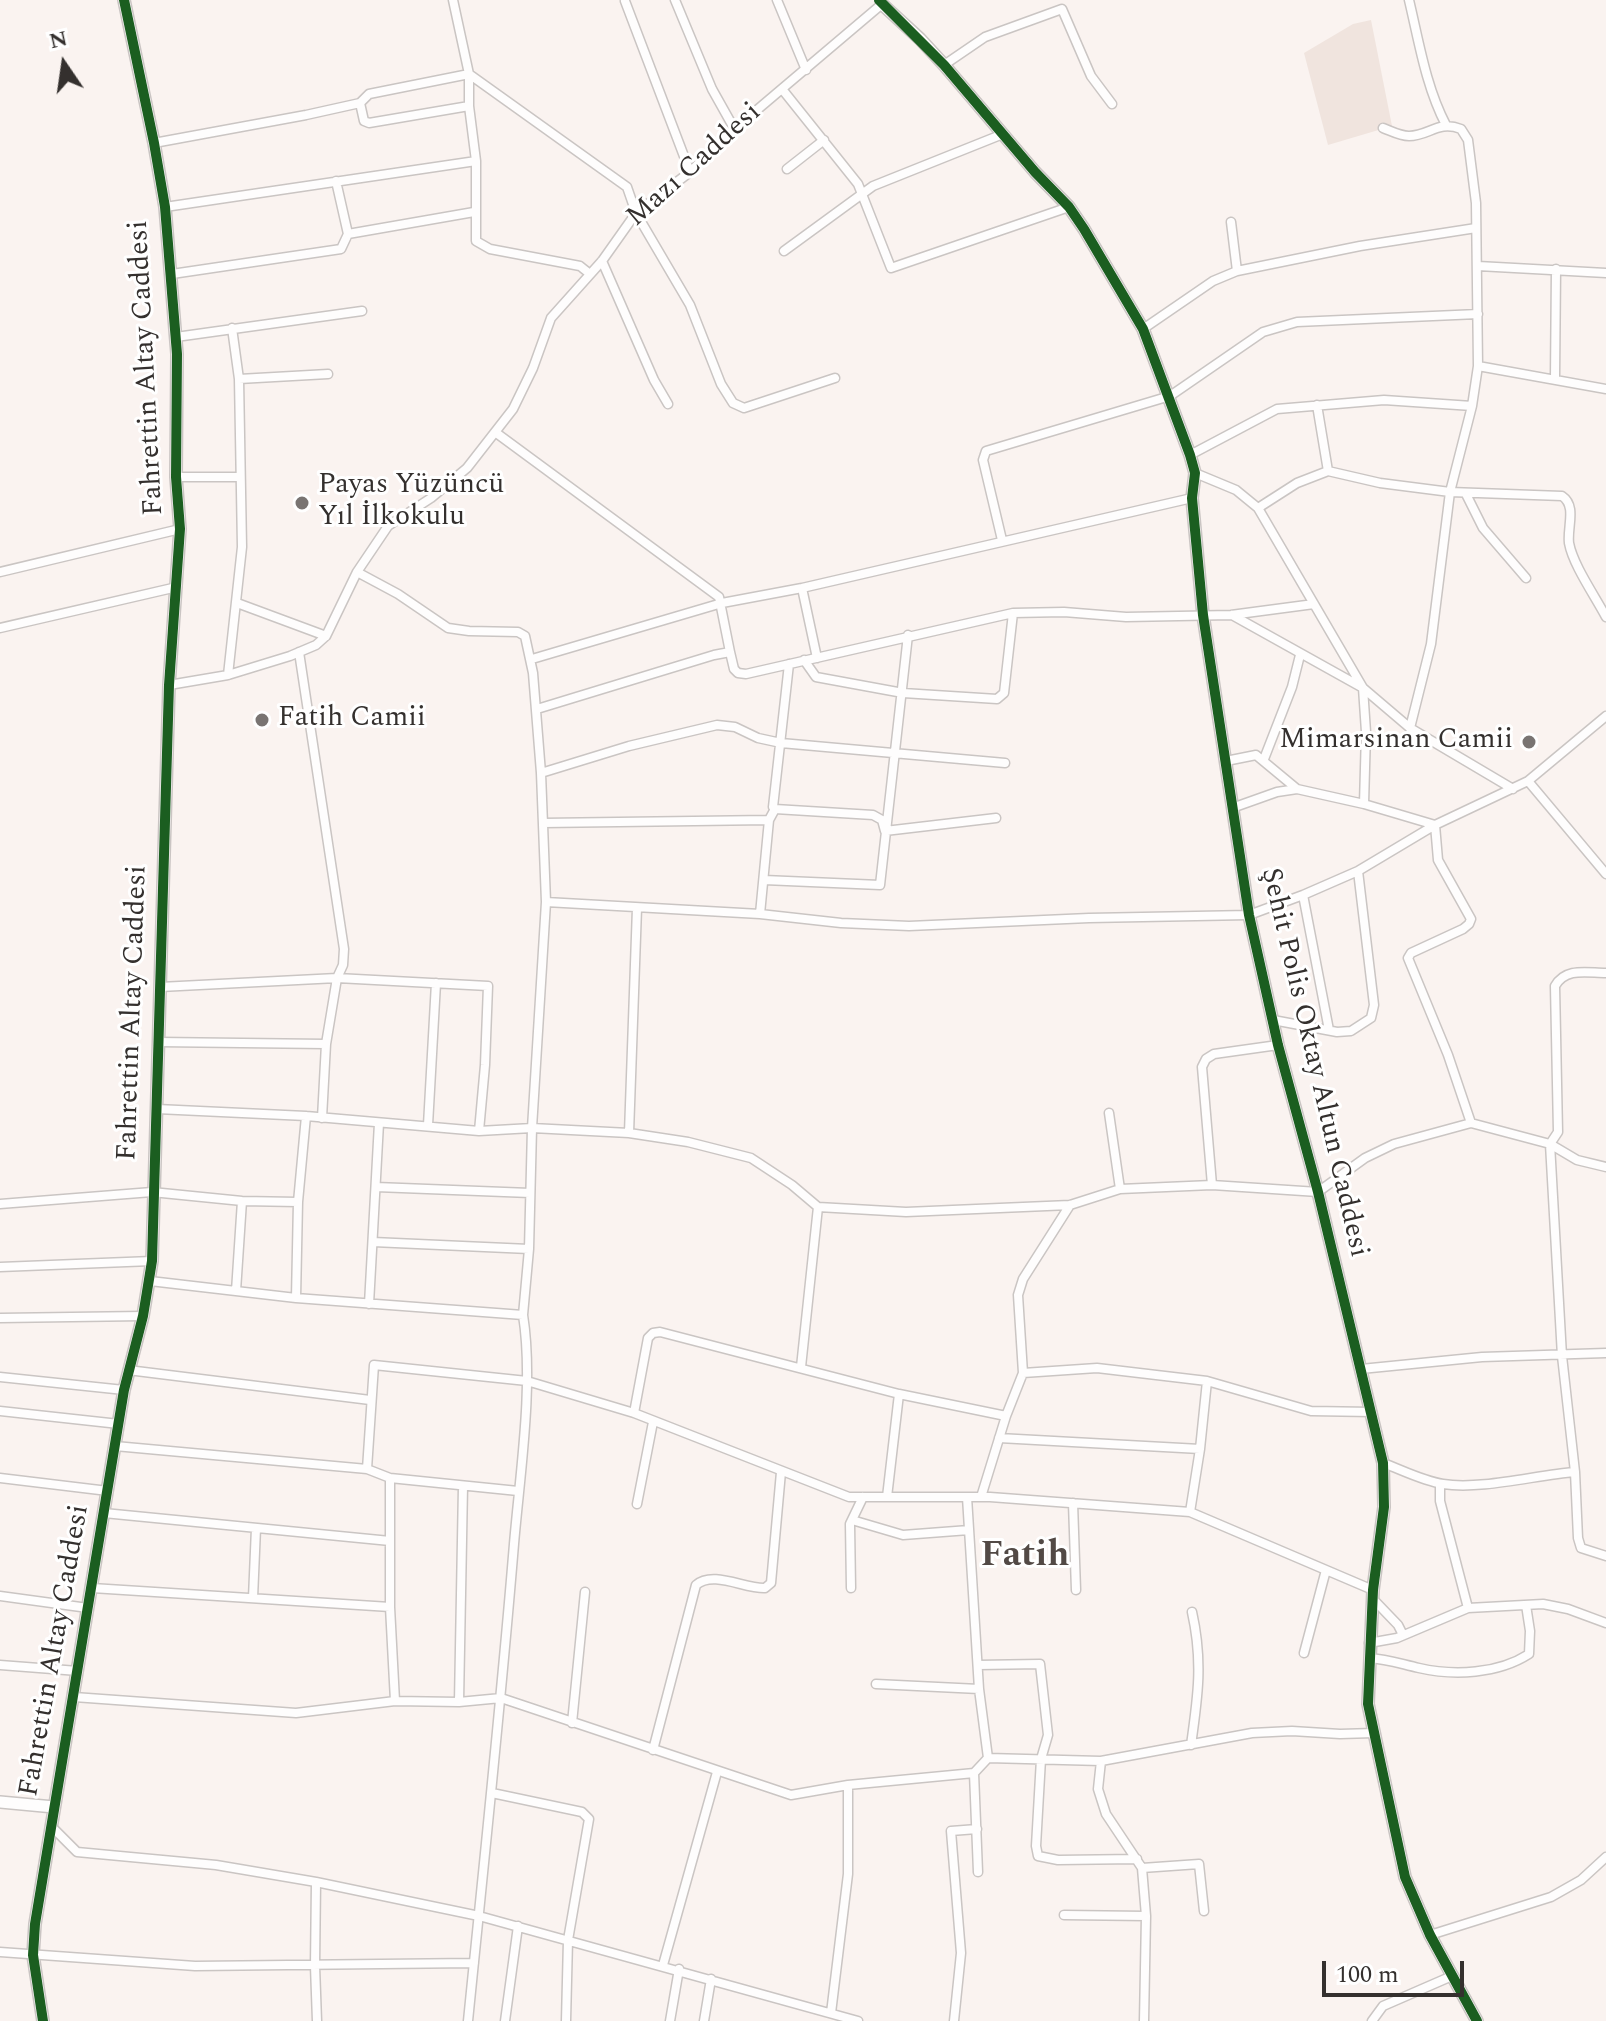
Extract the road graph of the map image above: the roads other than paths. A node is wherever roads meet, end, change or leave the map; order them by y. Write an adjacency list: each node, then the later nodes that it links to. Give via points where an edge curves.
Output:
1 (124, 0): 20 (street, Fahrettin Altay Caddesi)
2 (453, 0): 10 (street)
3 (675, 0): 17 (street)
4 (777, 0): 9 (street)
5 (1409, 0): 15 (street)
6 (625, 1): 23 (street)
7 (881, 2): 8 (street, Şehit Polis Oktay Altun Caddesi); 9 (street, Mazı Caddesi)
8 (944, 65): 13 (street, via 985,37 1062,9 1091,76); 18 (street, Şehit Polis Oktay Altun Caddesi)
9 (806, 70): 11 (street, Mazı Caddesi)
10 (469, 74): 12 (street, via 369,94); 14 (street); 29 (street, via 627,187)
11 (782, 89): 17 (street, Mazı Caddesi); 19 (street)
12 (360, 103): 14 (street, via 369,123); 20 (street)
13 (1112, 104)
14 (469, 106): 21 (street)
15 (1446, 125): 16 (street, via 1412,136); 31 (street, via 1461,129 1468,140)
16 (1383, 128)
17 (735, 130): 23 (street, Mazı Caddesi)
18 (1003, 134): 25 (street); 27 (street, Şehit Polis Oktay Altun Caddesi)
19 (824, 140): 22 (street); 25 (street)
20 (154, 143): 26 (street, Fahrettin Altay Caddesi)
21 (476, 161): 24 (street); 28 (street)
22 (787, 169)
23 (690, 172): 29 (street, Mazı Caddesi)
24 (336, 181): 26 (street); 32 (street)
25 (861, 193): 27 (street, via 891,268); 33 (street)
26 (165, 207): 39 (street, Fahrettin Altay Caddesi)
27 (1069, 207): 44 (street, Şehit Polis Oktay Altun Caddesi)
28 (474, 212): 32 (street); 40 (street, via 476,241 482,246 580,266)
29 (636, 213): 34 (street, Mazı Caddesi); 48 (street, via 690,305 733,403 744,408)
30 (1231, 222): 37 (street)
31 (1476, 228): 35 (street); 37 (street)
32 (348, 234): 39 (street, via 341,249)
33 (784, 251)
34 (602, 261): 40 (street, Mazı Caddesi); 53 (street)
35 (1478, 266): 36 (street); 42 (street)
36 (1556, 269): 38 (street); 49 (street)
37 (1237, 271): 44 (street, via 1213,281)
38 (1606, 273)
39 (172, 274): 45 (street, Fahrettin Altay Caddesi)
40 (590, 274): 56 (street, Mazı Caddesi, via 551,318 513,409)
41 (362, 311): 43 (street)
42 (1478, 314): 46 (street); 52 (street, via 1276,326)
43 (232, 328): 45 (street); 50 (street)
44 (1143, 329): 52 (street, Şehit Polis Oktay Altun Caddesi)
45 (176, 337): 60 (street, Fahrettin Altay Caddesi)
46 (1478, 366): 49 (street); 55 (street)
47 (328, 374): 50 (street)
48 (835, 378)
49 (1555, 378): 51 (street)
50 (239, 379): 61 (street)
51 (1606, 389)
52 (1170, 396): 57 (street, Şehit Polis Oktay Altun Caddesi); 67 (street, via 986,451 983,460)
53 (668, 404)
54 (1317, 405): 55 (street, via 1384,400); 57 (street, via 1277,409); 58 (street)
55 (1472, 406): 62 (street)
56 (495, 432): 69 (street, Mazı Caddesi, via 467,468 388,526); 74 (street)
57 (1190, 455): 59 (street, Şehit Polis Oktay Altun Caddesi)
58 (1328, 471): 62 (street); 65 (street)
59 (1195, 473): 64 (street, Şehit Polis Oktay Altun Caddesi); 65 (street, via 1236,490)
60 (176, 477): 61 (street); 66 (street, Fahrettin Altay Caddesi)
61 (240, 477): 73 (street)
62 (1450, 492): 63 (street); 96 (street, via 1431,644)
63 (1466, 494): 70 (street, via 1483,528); 79 (street, via 1565,497 1571,511 1571,550)
64 (1192, 498): 67 (street); 77 (street, Şehit Polis Oktay Altun Caddesi)
65 (1258, 508): 75 (street)
66 (180, 529): 68 (street); 71 (street, Fahrettin Altay Caddesi)
67 (1002, 540): 72 (street)
68 (0, 572)
69 (357, 572): 82 (street, Mazı Caddesi); 87 (street, via 448,628 518,632 525,636)
70 (1526, 578)
71 (177, 587): 80 (street); 91 (street, Fahrettin Altay Caddesi)
72 (802, 588): 74 (street); 86 (street)
73 (237, 603): 82 (street); 90 (street)
74 (722, 603): 84 (street); 87 (street)
75 (1314, 604): 78 (street); 92 (street)
76 (1013, 613): 77 (street); 81 (street); 93 (street, via 1000,698)
77 (1203, 615): 78 (street); 100 (street, Şehit Polis Oktay Altun Caddesi)
78 (1231, 615): 85 (street)
79 (1606, 617)
80 (0, 628)
81 (908, 635): 86 (street); 93 (street)
82 (326, 636): 83 (street)
83 (299, 652): 90 (street); 123 (street, via 344,949)
84 (730, 652): 89 (street, via 738,673); 94 (street)
85 (1300, 655): 92 (street); 99 (street)
86 (817, 658): 88 (street)
87 (532, 659): 94 (street)
88 (804, 660): 89 (street); 93 (street, via 816,677)
89 (789, 664): 97 (street)
90 (228, 675): 91 (street)
91 (169, 685): 125 (street, Fahrettin Altay Caddesi)
92 (1363, 688): 96 (street); 106 (street)
93 (903, 693): 98 (street)
94 (537, 709): 102 (street)
95 (1606, 716): 103 (street)
96 (1410, 728): 105 (street)
97 (781, 743): 98 (street); 102 (street, via 717,725); 108 (street)
98 (896, 755): 101 (street); 113 (street)
99 (1264, 759): 100 (street, via 1256,755); 104 (street)
100 (1226, 761): 107 (street, Şehit Polis Oktay Altun Caddesi)
101 (1005, 763)
102 (541, 773): 111 (street)
103 (1528, 781): 105 (street); 115 (street)
104 (1297, 789): 106 (street); 107 (street)
105 (1513, 789): 112 (street)
106 (1364, 804): 112 (street)
107 (1232, 808): 121 (street, Şehit Polis Oktay Altun Caddesi)
108 (775, 809): 110 (street); 113 (street, via 873,815 882,820)
109 (996, 818): 113 (street)
110 (769, 820): 111 (street); 116 (street)
111 (543, 823): 118 (street)
112 (1435, 825): 114 (street); 136 (street, via 1438,860 1471,919 1463,929 1408,958)
113 (885, 831): 116 (street, via 880,885)
114 (1358, 871): 117 (street); 127 (street, via 1374,1005 1371,1018 1351,1031)
115 (1606, 874)
116 (764, 880): 120 (street)
117 (1303, 895): 121 (street); 127 (street)
118 (546, 902): 119 (street); 138 (street)
119 (637, 908): 120 (street); 140 (street)
120 (760, 914): 121 (street, via 909,926)
121 (1249, 915): 126 (street, Şehit Polis Oktay Altun Caddesi)
122 (1606, 973): 141 (street, via 1572,972 1555,986 1558,1132)
123 (337, 978): 124 (street); 125 (street); 129 (street)
124 (436, 983): 137 (street); 139 (street, via 488,986)
125 (160, 987): 128 (street, Fahrettin Altay Caddesi)
126 (1273, 1020): 127 (street); 130 (street, Şehit Polis Oktay Altun Caddesi)
127 (1329, 1030)
128 (158, 1042): 129 (street); 131 (street, Fahrettin Altay Caddesi)
129 (326, 1044): 134 (street)
130 (1278, 1045): 143 (street, via 1214,1054 1202,1067); 147 (street, Şehit Polis Oktay Altun Caddesi)
131 (157, 1109): 133 (street); 146 (street, Fahrettin Altay Caddesi)
132 (1109, 1113): 145 (street)
133 (306, 1116): 134 (street); 150 (street)
134 (322, 1118): 135 (street)
135 (379, 1123): 137 (street); 144 (street)
136 (1471, 1123): 141 (street); 147 (street, via 1394,1144)
137 (428, 1125): 139 (street)
138 (532, 1128): 139 (street); 140 (street); 148 (street)
139 (479, 1131)
140 (629, 1133): 153 (street, via 751,1158)
141 (1550, 1144): 142 (street, via 1577,1160); 166 (street)
142 (1606, 1167)
143 (1212, 1185): 145 (street); 147 (street)
144 (376, 1187): 148 (street); 154 (street)
145 (1120, 1189): 152 (street)
146 (152, 1192): 149 (street); 151 (street); 156 (street, Fahrettin Altay Caddesi)
147 (1318, 1192): 168 (street, Şehit Polis Oktay Altun Caddesi)
148 (530, 1193): 155 (street)
149 (242, 1201): 150 (street); 159 (street)
150 (298, 1202): 160 (street)
151 (0, 1204)
152 (1070, 1205): 153 (street, via 906,1212); 170 (street, via 1018,1295)
153 (818, 1207): 167 (street)
154 (373, 1242): 155 (street); 161 (street)
155 (529, 1249): 162 (street)
156 (152, 1261): 157 (street); 158 (street, Fahrettin Altay Caddesi)
157 (0, 1267)
158 (150, 1281): 159 (street); 163 (street, Fahrettin Altay Caddesi)
159 (236, 1291): 160 (street)
160 (296, 1298): 161 (street)
161 (369, 1304): 162 (street)
162 (523, 1315): 172 (street)
163 (143, 1316): 164 (street); 169 (street, Fahrettin Altay Caddesi)
164 (0, 1318)
165 (1606, 1353): 166 (street)
166 (1562, 1356): 168 (street, via 1482,1357); 189 (street)
167 (801, 1367): 175 (street); 179 (street, via 653,1333)
168 (1361, 1369): 178 (street, Şehit Polis Oktay Altun Caddesi)
169 (128, 1370): 174 (street, Fahrettin Altay Caddesi); 176 (street)
170 (1023, 1373): 173 (street, via 1097,1368); 180 (street)
171 (0, 1377): 174 (street)
172 (527, 1381): 176 (street, via 378,1364 372,1369); 179 (street); 195 (street)
173 (1207, 1381): 178 (street, via 1311,1411); 185 (street)
174 (124, 1390): 182 (street, Fahrettin Altay Caddesi)
175 (899, 1394): 180 (street); 197 (street)
176 (370, 1400): 187 (street)
177 (0, 1411): 182 (street)
178 (1372, 1412): 186 (street, Şehit Polis Oktay Altun Caddesi)
179 (634, 1413): 181 (street)
180 (1006, 1416): 183 (street)
181 (653, 1422): 188 (street); 201 (street)
182 (119, 1424): 184 (street, Fahrettin Altay Caddesi)
183 (999, 1438): 185 (street); 199 (street)
184 (115, 1446): 187 (street); 194 (street, Fahrettin Altay Caddesi)
185 (1200, 1449): 202 (street)
186 (1383, 1463): 192 (street); 214 (street, Şehit Polis Oktay Altun Caddesi, via 1384,1507)
187 (367, 1469): 191 (street)
188 (781, 1472): 196 (street, via 849,1497); 239 (street, via 771,1583 754,1589 712,1579 696,1585)
189 (1575, 1472): 192 (street); 208 (street, via 1581,1548)
190 (0, 1478): 194 (street)
191 (390, 1478): 193 (street); 207 (street)
192 (1440, 1484): 220 (street)
193 (463, 1486): 195 (street); 235 (street)
194 (108, 1491): 203 (street, Fahrettin Altay Caddesi)
195 (518, 1491): 233 (street)
196 (863, 1497): 197 (street); 204 (street)
197 (887, 1497): 198 (street)
198 (967, 1497): 199 (street); 206 (street)
199 (981, 1497): 200 (street)
200 (1073, 1503): 202 (street); 212 (street)
201 (637, 1504)
202 (1190, 1512): 209 (street)
203 (104, 1513): 205 (street); 210 (street, Fahrettin Altay Caddesi)
204 (852, 1520): 206 (street, via 903,1535); 211 (street)
205 (256, 1528): 207 (street); 216 (street)
206 (969, 1530): 228 (street)
207 (390, 1541): 218 (street)
208 (1606, 1556)
209 (1326, 1570): 214 (street); 225 (street)
210 (92, 1588): 216 (street); 219 (street, Fahrettin Altay Caddesi)
211 (851, 1588)
212 (1076, 1590)
213 (585, 1592): 236 (street)
214 (1373, 1595): 223 (street); 224 (street, Şehit Polis Oktay Altun Caddesi)
215 (0, 1596): 219 (street)
216 (253, 1598): 218 (street)
217 (1526, 1605): 220 (street); 222 (street, via 1568,1609); 226 (street, via 1529,1654 1510,1666 1448,1671)
218 (390, 1607): 234 (street)
219 (88, 1608): 229 (street, Fahrettin Altay Caddesi)
220 (1468, 1608): 223 (street)
221 (1192, 1612): 238 (street, via 1200,1679)
222 (1606, 1623)
223 (1403, 1635): 224 (street)
224 (1369, 1643): 226 (street, Şehit Polis Oktay Altun Caddesi)
225 (1304, 1653)
226 (1369, 1658): 237 (street, Şehit Polis Oktay Altun Caddesi, via 1368,1704)
227 (0, 1665): 229 (street)
228 (978, 1665): 231 (street); 241 (street, via 1040,1664 1048,1735)
229 (78, 1671): 232 (street, Fahrettin Altay Caddesi)
230 (876, 1684): 231 (street)
231 (979, 1689): 240 (street)
232 (74, 1697): 234 (street, via 296,1713); 248 (street, Fahrettin Altay Caddesi)
233 (501, 1698): 235 (street); 236 (street); 246 (street)
234 (395, 1701): 235 (street)
235 (459, 1702)
236 (572, 1723): 239 (street)
237 (1374, 1733): 238 (street, via 1272,1732); 261 (street, Şehit Polis Oktay Altun Caddesi, via 1405,1877)
238 (1191, 1745): 242 (street)
239 (653, 1750): 243 (street)
240 (988, 1758): 241 (street); 244 (street)
241 (1041, 1759): 242 (street); 252 (street, via 1038,1856)
242 (1101, 1761): 252 (street, via 1098,1789 1106,1814)
243 (717, 1772): 245 (street, via 791,1795); 266 (street)
244 (974, 1773): 245 (street); 250 (street)
245 (848, 1785): 271 (street, via 848,1874)
246 (492, 1793): 258 (street); 262 (street, via 582,1812 589,1819)
247 (0, 1802): 248 (street)
248 (54, 1807): 249 (street, Fahrettin Altay Caddesi)
249 (51, 1826): 255 (street, via 77,1852 216,1865); 264 (street, Fahrettin Altay Caddesi)
250 (977, 1829): 254 (street); 280 (street, via 951,1831 961,1953)
251 (1606, 1857): 261 (street, via 1551,1897)
252 (1137, 1859): 253 (street)
253 (1142, 1868): 256 (street, via 1199,1864); 259 (street)
254 (978, 1872)
255 (316, 1882): 258 (street); 267 (street)
256 (1204, 1911)
257 (1064, 1915): 259 (street)
258 (479, 1916): 260 (street); 265 (street)
259 (1146, 1916): 281 (street)
260 (518, 1926): 262 (street); 275 (street)
261 (1430, 1935): 269 (street, Şehit Polis Oktay Altun Caddesi)
262 (568, 1940): 266 (street); 276 (street)
263 (0, 1952): 264 (street)
264 (33, 1955): 267 (street, via 195,1966); 272 (street, Fahrettin Altay Caddesi)
265 (474, 1963): 267 (street); 274 (street)
266 (663, 1965): 268 (street)
267 (315, 1966): 273 (street)
268 (679, 1969): 270 (street); 277 (street)
269 (1452, 1976): 282 (street, via 1383,2006); 283 (street, Şehit Polis Oktay Altun Caddesi)
270 (711, 1979): 271 (street); 278 (street)
271 (831, 2013): 279 (street)
272 (43, 2021)
273 (317, 2021)
274 (468, 2021)
275 (505, 2021)
276 (566, 2021)
277 (670, 2021)
278 (704, 2021)
279 (858, 2021)
280 (954, 2021)
281 (1144, 2021)
282 (1372, 2021)
283 (1477, 2021)

